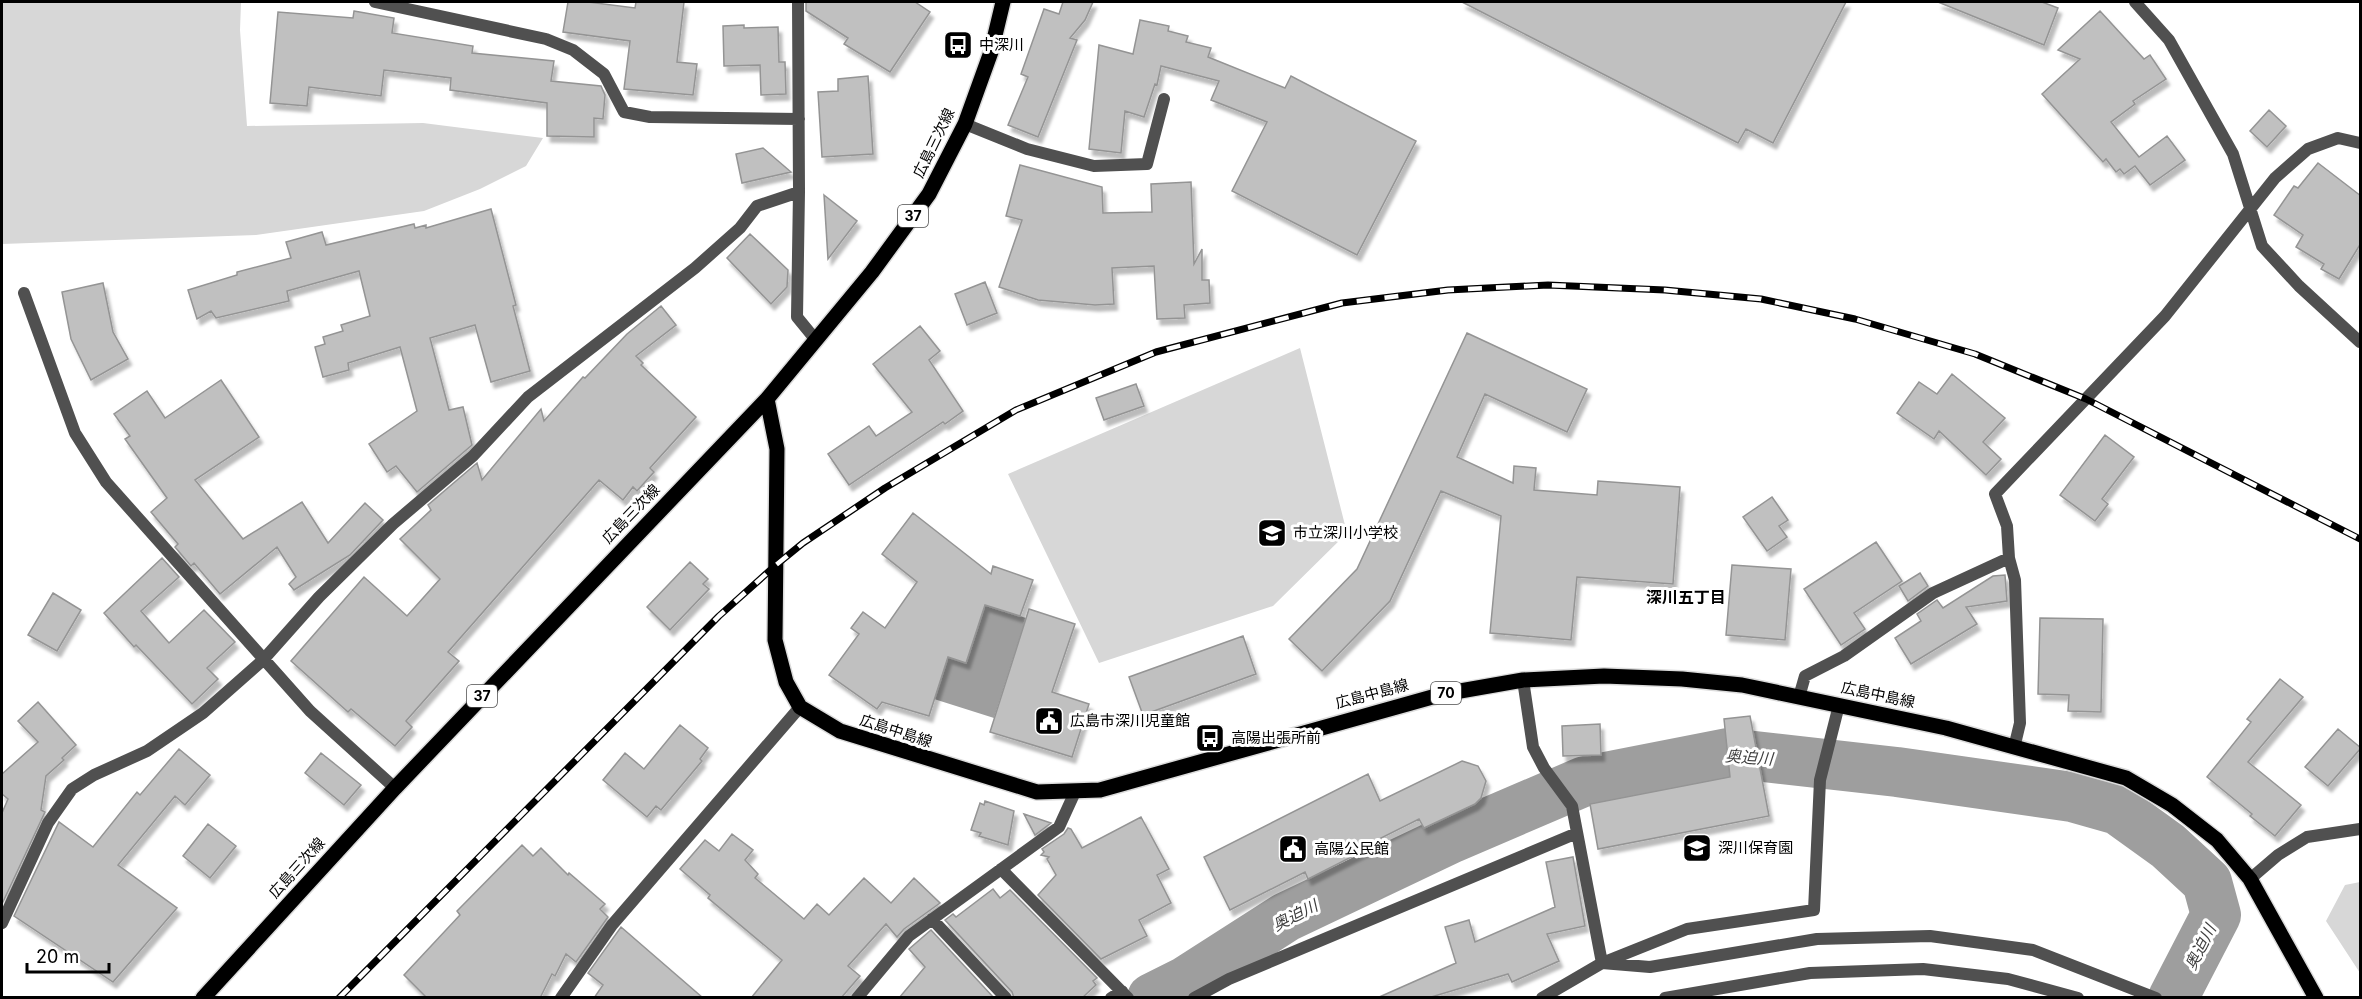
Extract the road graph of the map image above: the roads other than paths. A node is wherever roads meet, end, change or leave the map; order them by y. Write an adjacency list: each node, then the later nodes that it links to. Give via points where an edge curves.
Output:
1 (375, 2): 6 (street, via 546,39 573,50 604,74 624,112 650,117)
2 (798, 2): 6 (street)
3 (1003, 2): 7 (main road, 広島三次線 / 37, via 991,52)
4 (2134, 2): 10 (street, via 2169,40 2233,154)
5 (1164, 99): 7 (street, via 1147,164 1094,166 1027,149)
6 (799, 119): 9 (street)
7 (965, 124): 12 (main road, 広島三次線 / 37, via 929,194 872,272)
8 (2361, 143): 10 (street, via 2338,138 2308,149 2275,178)
9 (799, 192): 12 (street, via 797,317); 16 (street, via 757,206 740,228 695,268 528,397 473,456 393,524 319,597)
10 (2250, 210): 13 (street, via 2262,246); 15 (street, via 2165,316 1995,494 2007,526)
11 (24, 293): 16 (street, via 75,433 106,482)
12 (814, 339): 14 (main road, 広島三次線 / 37)
13 (2361, 342)
14 (767, 399): 20 (main road, via 777,449 775,640 786,682); 22 (main road, 広島三次線 / 37)
15 (2009, 558): 18 (street, via 1933,593 1844,656 1805,676); 21 (street, via 2014,580 2020,723)
16 (263, 660): 22 (street, via 310,711); 29 (street, via 203,713 156,745 72,789 48,823)
17 (1523, 680): 18 (main road, 広島中島線 / 70, via 1604,676 1682,679 1742,685); 23 (main road, 広島中島線 / 70, via 1443,694 1100,790); 25 (street, via 1533,747 1572,806)
18 (1798, 697): 19 (main road, 広島中島線 / 70)
19 (1839, 705): 21 (main road, 広島中島線 / 70, via 1946,728); 30 (street, via 1820,780 1814,910 1687,929)
20 (800, 707): 23 (main road, 広島中島線 / 70, via 840,731 937,763 1037,792); 33 (street, via 612,925)
21 (2014, 748): 27 (main road, 広島中島線 / 70, via 2126,778 2172,805 2217,840)
22 (394, 788): 32 (main road, 広島三次線 / 37)
23 (1075, 792): 26 (street, via 1059,827)
24 (2361, 828): 27 (street, via 2307,837)
25 (1577, 833): 30 (street); 36 (street, via 1229,979)
26 (1001, 869): 28 (street); 31 (street)
27 (2250, 879): 41 (main road, 広島中島線 / 70)
28 (932, 919): 34 (street, via 909,936); 35 (street)
29 (2, 923)
30 (1602, 963): 37 (street); 40 (street, via 1650,967 1817,939 1930,936 2033,950)
31 (1120, 995)
32 (202, 998)
33 (561, 998)
34 (857, 998)
35 (1006, 998)
36 (1194, 998)
37 (1542, 998)
38 (1665, 998): 39 (street, via 1810,973 1923,969 2008,979)
39 (2078, 998)
40 (2156, 998)
41 (2316, 998)

